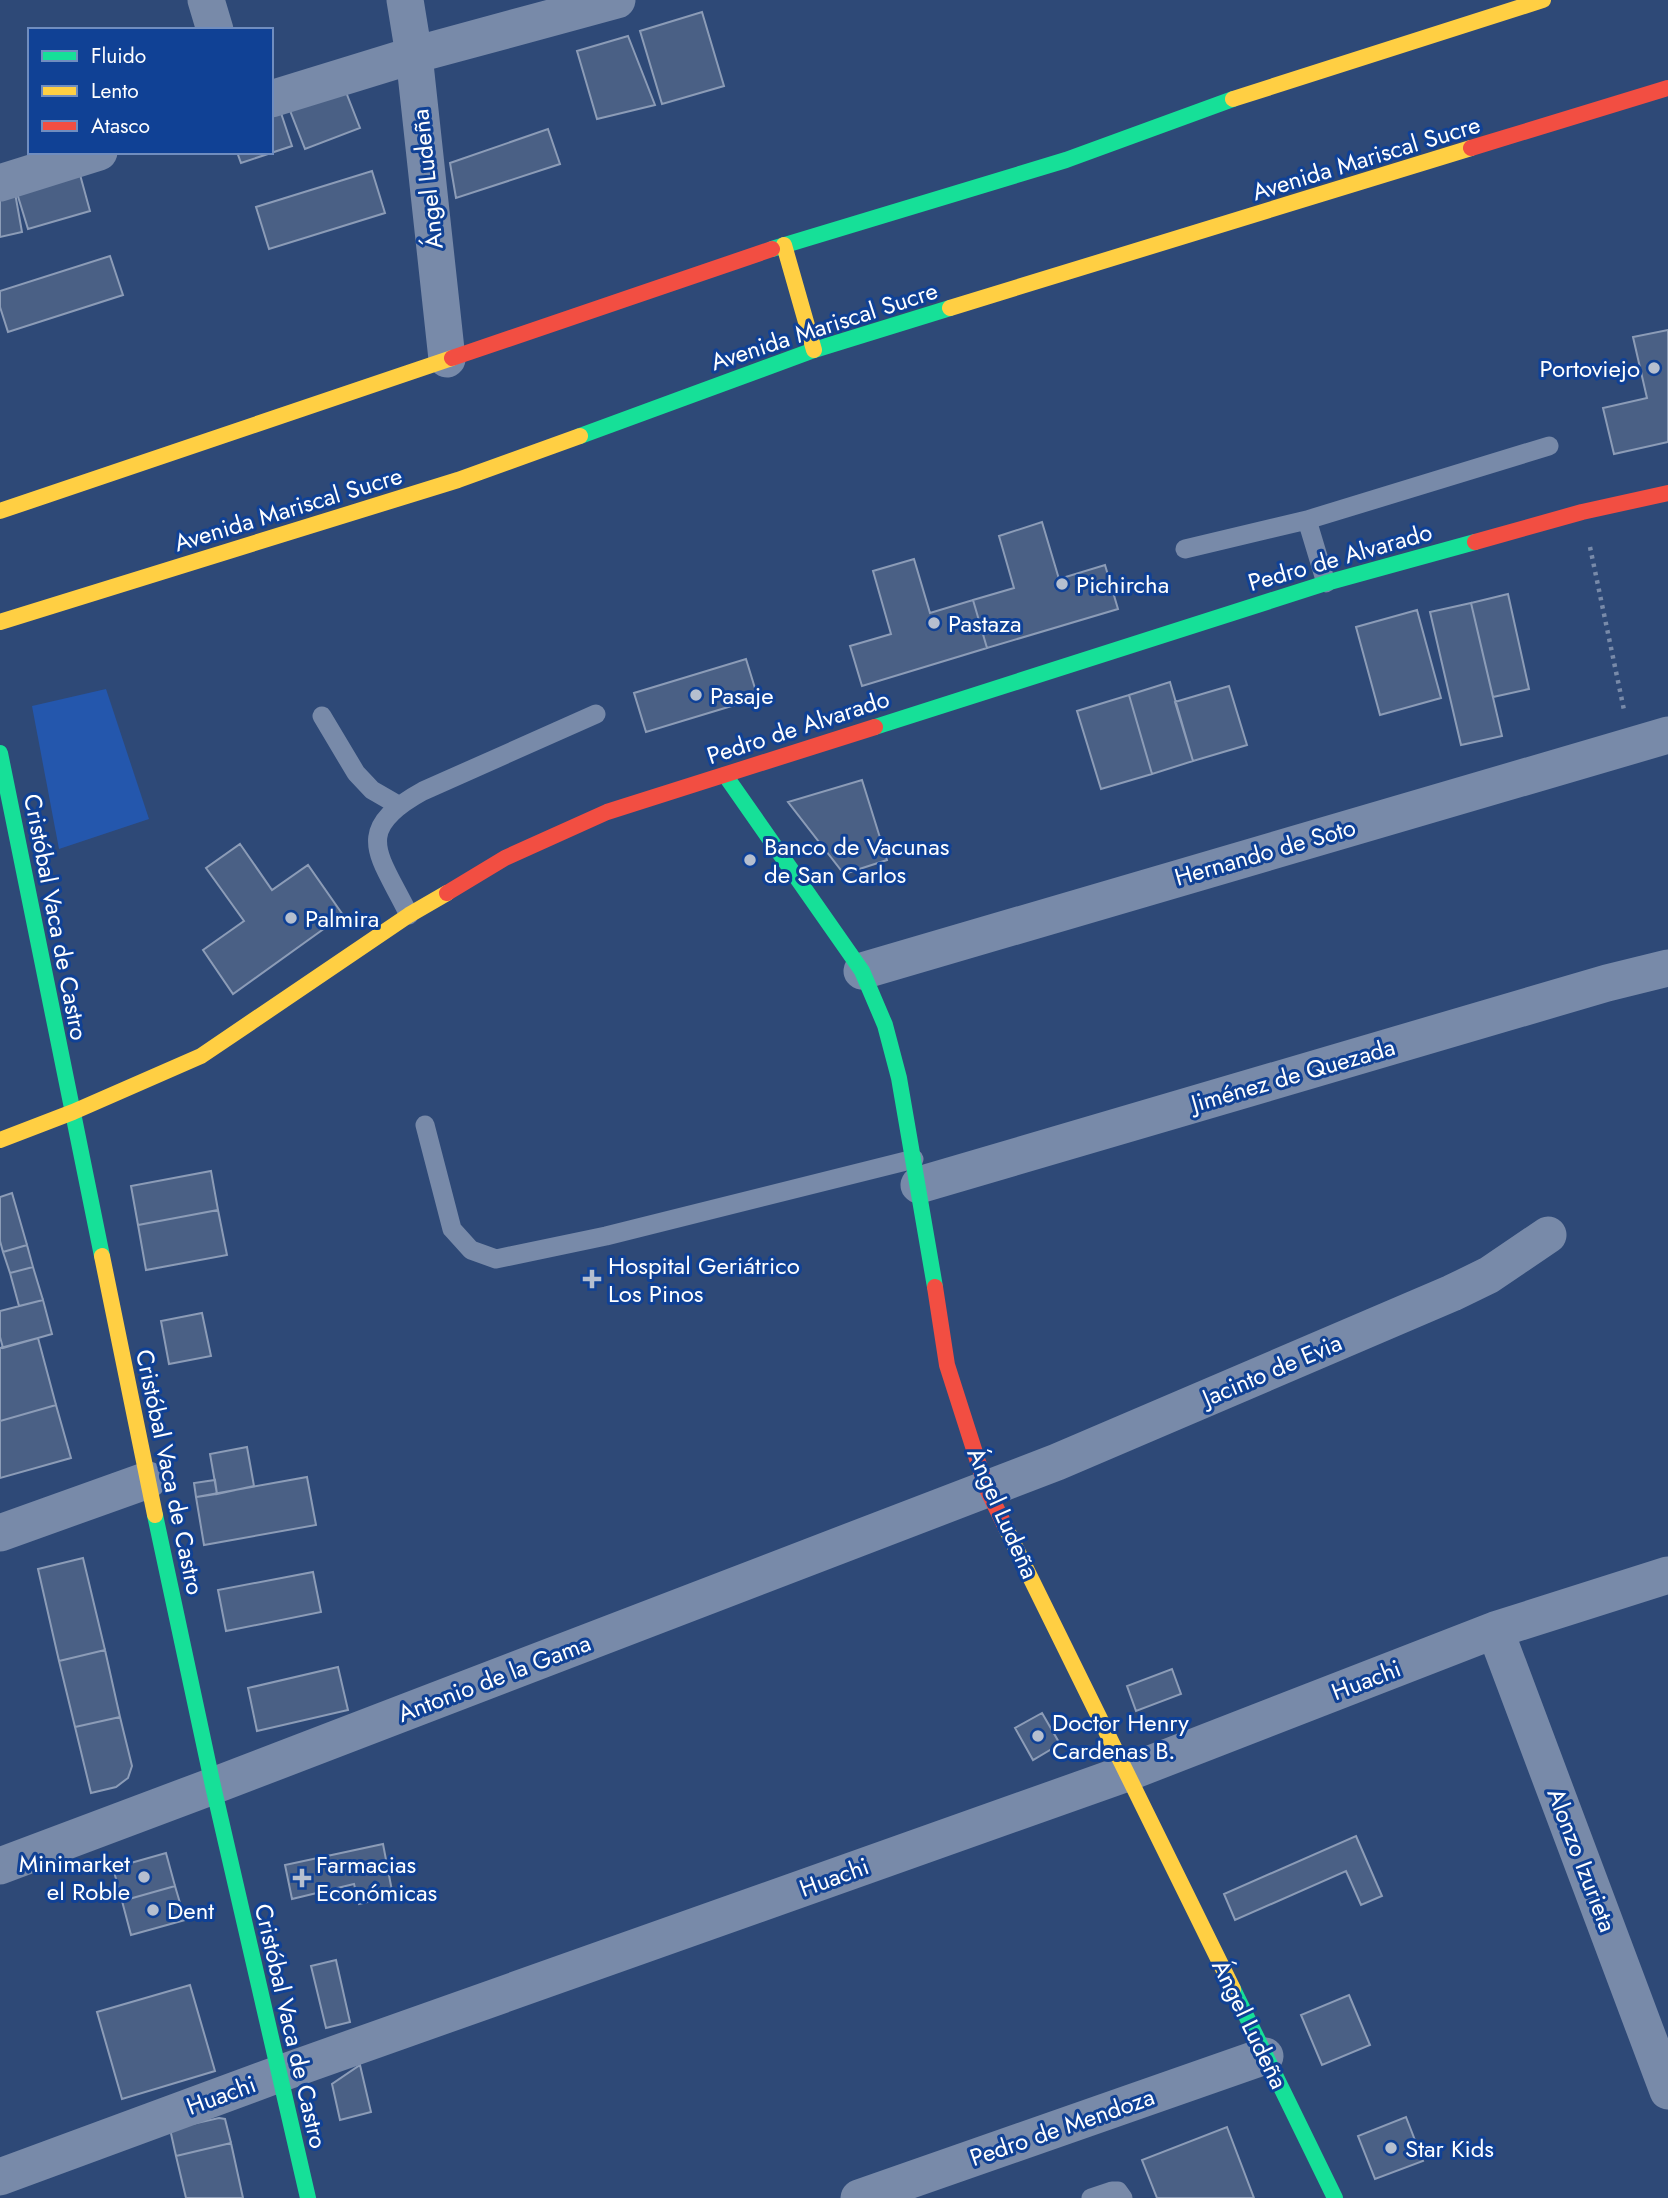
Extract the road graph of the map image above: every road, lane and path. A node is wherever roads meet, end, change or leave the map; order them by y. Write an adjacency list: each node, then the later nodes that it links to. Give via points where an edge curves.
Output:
1 (206, 0): 5 (street)
2 (405, 0): 6 (street, Ángel Ludeña)
3 (617, 0): 6 (street)
4 (1543, 0): 11 (main road, via 1239,97 1066,160)
5 (214, 28)
6 (414, 55): 8 (street); 13 (street, Ángel Ludeña)
7 (1668, 88): 12 (main road, Avenida Mariscal Sucre)
8 (273, 98)
9 (93, 154): 10 (street)
10 (0, 183)
11 (783, 245): 12 (main road); 13 (main road)
12 (814, 350): 21 (main road, Avenida Mariscal Sucre, via 458,480)
13 (447, 359): 16 (main road)
14 (1549, 446): 18 (lane)
15 (1668, 493): 17 (main road, Pedro de Alvarado)
16 (0, 511)
17 (1583, 512): 20 (main road, Pedro de Alvarado); 25 (path)
18 (1307, 520): 19 (lane); 20 (lane)
19 (1185, 549)
20 (1326, 583): 27 (main road, Pedro de Alvarado)
21 (0, 622)
22 (596, 714): 28 (lane)
23 (322, 716): 28 (lane, via 356,773 372,790)
24 (1668, 735): 25 (street, Hernando de Soto)
25 (1631, 744): 31 (street, Hernando de Soto)
26 (0, 753): 32 (main road, Cristóbal Vaca de Castro)
27 (725, 775): 29 (main road, Pedro de Alvarado, via 607,812 505,858); 31 (main road, Ángel Ludeña)
28 (398, 805): 29 (lane, via 381,823 376,849)
29 (410, 915): 32 (main road, Pedro de Alvarado, via 201,1056)
30 (1668, 968): 35 (street, Jiménez de Quezada)
31 (862, 971): 35 (main road, Ángel Ludeña, via 885,1025)
32 (73, 1112): 34 (main road, Pedro de Alvarado); 37 (main road, Cristóbal Vaca de Castro)
33 (425, 1125): 35 (lane, via 452,1229 471,1250 496,1259)
34 (0, 1140)
35 (917, 1172): 38 (main road, Ángel Ludeña, via 947,1365)
36 (1548, 1236): 38 (street, Jacinto de Evia, via 1452,1293)
37 (148, 1480): 39 (street); 43 (main road, Cristóbal Vaca de Castro)
38 (986, 1488): 42 (main road, Ángel Ludeña); 43 (street, Antonio de la Gama)
39 (0, 1533)
40 (1668, 1575): 41 (street, Huachi)
41 (1495, 1630): 42 (street, Huachi); 47 (street, Alonzo Izurieta)
42 (1127, 1773): 45 (main road, Ángel Ludeña); 46 (street, Huachi)
43 (213, 1786): 44 (street, Antonio de la Gama); 46 (main road, Cristóbal Vaca de Castro)
44 (0, 1866)
45 (1265, 2056): 50 (street, Pedro de Mendoza); 53 (main road, Ángel Ludeña)
46 (279, 2074): 48 (street, Huachi); 49 (main road, Cristóbal Vaca de Castro)
47 (1668, 2091)
48 (0, 2178)
49 (307, 2198)
50 (859, 2198)
51 (1091, 2198): 52 (lane, via 1112,2191)
52 (1123, 2198)
53 (1335, 2198)

